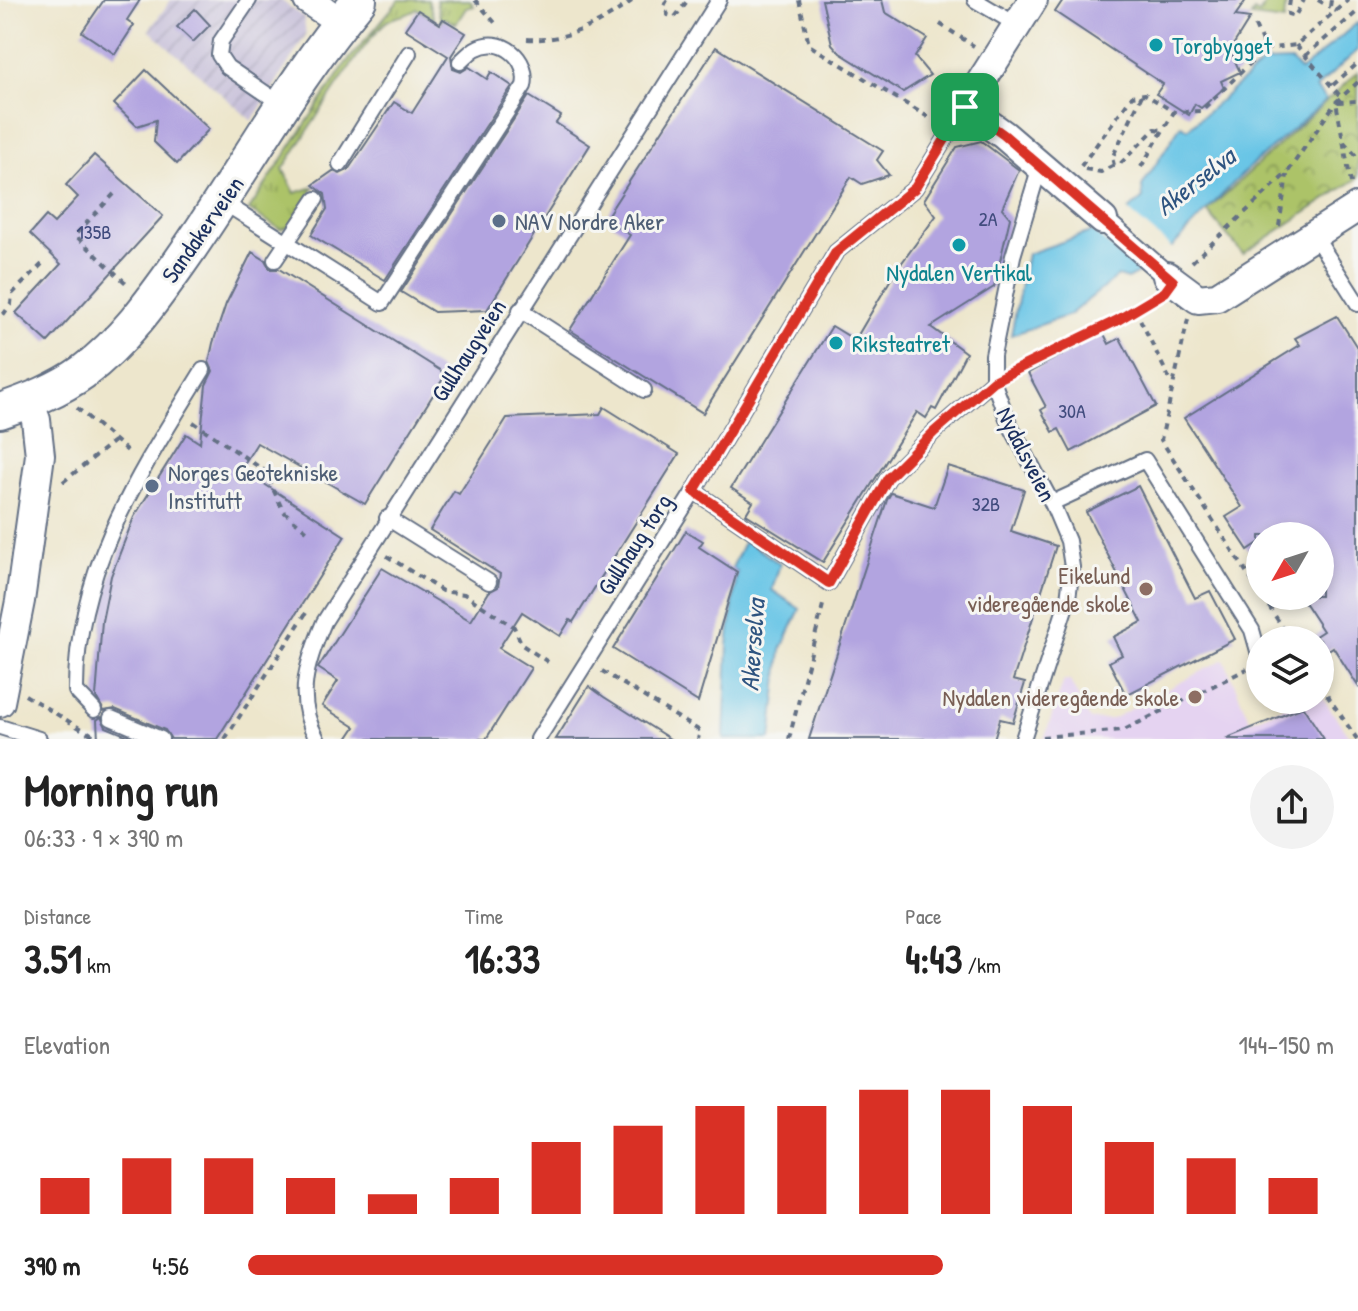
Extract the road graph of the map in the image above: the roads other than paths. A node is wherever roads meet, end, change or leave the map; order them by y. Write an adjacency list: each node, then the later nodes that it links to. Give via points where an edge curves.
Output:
1 (249, 0): 10 (lane, via 221,41 219,55 227,67)
2 (308, 0): 6 (street)
3 (719, 0): 23 (lane, Gullhaugveien)
4 (975, 0): 7 (lane)
5 (1033, 0): 7 (street)
6 (350, 11): 10 (street, Sandakerveien)
7 (1017, 25): 11 (street)
8 (409, 53): 12 (lane)
9 (460, 62): 19 (lane, via 476,49 499,47 518,56 527,75 524,86 382,303)
10 (284, 106): 16 (street, Sandakerveien)
11 (965, 107): 13 (street); 28 (lane, Gullhaug torg, via 915,188 836,252)
12 (340, 164)
13 (1040, 166): 17 (street); 25 (lane, Nydalsveien, via 1013,256 993,355)
14 (1355, 198): 18 (street)
15 (316, 199): 19 (lane)
16 (223, 202): 19 (lane); 27 (street, Sandakerveien, via 129,330 82,372)
17 (1103, 220): 21 (street)
18 (1314, 235): 21 (street, via 1217,297 1198,299); 22 (lane)
19 (286, 243): 20 (lane)
20 (275, 260)
21 (1170, 279)
22 (1358, 304)
23 (520, 310): 26 (lane); 30 (lane, Gullhaugveien)
24 (203, 370): 34 (lane, via 109,533 87,598 76,691)
25 (993, 381): 28 (lane, via 888,478 829,583); 29 (lane, Nydalsveien)
26 (644, 390)
27 (14, 406): 33 (street, via 36,420 40,455)
28 (694, 491): 41 (lane, Gullhaug torg)
29 (1052, 503): 32 (lane, via 1145,460); 37 (lane, Nydalsveien, via 1072,567)
30 (387, 518): 31 (lane); 40 (lane, Gullhaugveien, via 324,622 309,658 302,693)
31 (489, 582)
32 (1249, 626)
33 (12, 698)
34 (94, 710)
35 (111, 718): 39 (lane)
36 (0, 727): 38 (lane)
37 (1030, 738)
38 (39, 739)
39 (161, 739)
40 (317, 739)
41 (538, 739)

